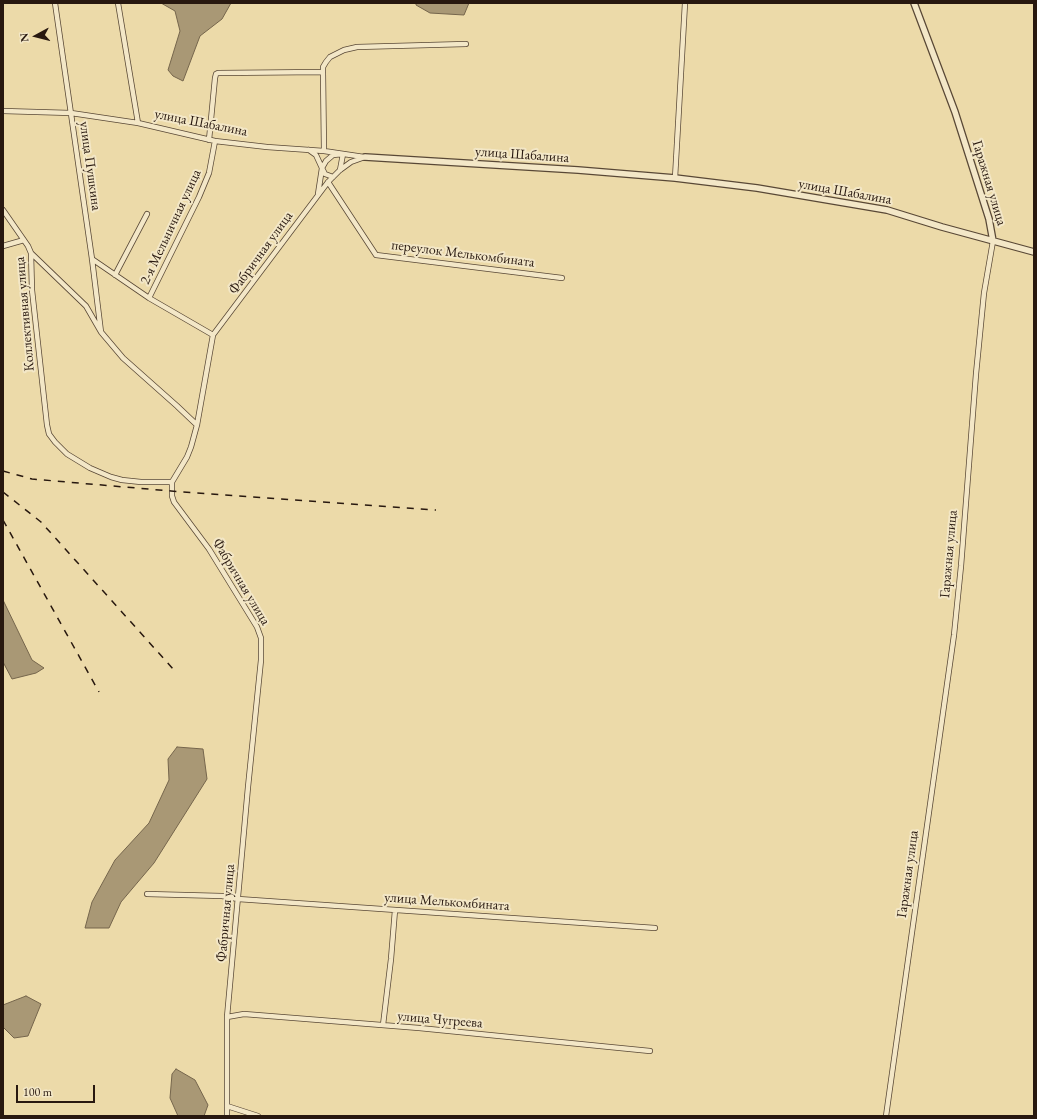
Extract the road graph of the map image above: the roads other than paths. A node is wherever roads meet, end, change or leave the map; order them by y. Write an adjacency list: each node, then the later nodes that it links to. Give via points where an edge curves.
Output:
1 (55, 3): 8 (street, улица Пушкина)
2 (118, 3): 9 (street)
3 (685, 3): 19 (street)
4 (914, 3): 25 (street, Гаражная улица, via 955,112 989,219)
5 (466, 44): 6 (street, via 357,47 330,57 323,67)
6 (323, 72): 10 (street, via 216,74); 13 (street)
7 (3, 111): 8 (street, улица Шабалина)
8 (71, 113): 9 (street, улица Шабалина); 29 (street, улица Пушкина)
9 (138, 122): 10 (street, улица Шабалина)
10 (209, 140): 11 (street, улица Шабалина)
11 (216, 141): 12 (street, улица Шабалина); 32 (street, 2-я Мельничная улица, via 209,173 199,197)
12 (309, 150): 13 (street, улица Шабалина); 16 (street, via 316,155)
13 (324, 151): 14 (street, улица Шабалина)
14 (343, 154): 15 (street, улица Шабалина); 16 (street, via 333,155); 17 (street)
15 (364, 157): 17 (street, Фабричная улица); 19 (street, улица Шабалина)
16 (322, 168): 18 (street, via 325,174); 21 (street)
17 (340, 170): 18 (street, Фабричная улица)
18 (333, 177): 20 (street, Фабричная улица)
19 (675, 178): 25 (street, улица Шабалина, via 757,188 887,210)
20 (328, 182): 21 (street, Фабричная улица); 31 (street, переулок Мелькомбината, via 376,255)
21 (317, 196): 34 (street, Фабричная улица)
22 (3, 210): 24 (street, Коллективная улица)
23 (147, 214): 30 (street)
24 (24, 240): 26 (street); 28 (street, Коллективная улица)
25 (993, 241): 27 (street, улица Шабалина); 47 (street, Гаражная улица, via 984,293 954,635)
26 (3, 246)
27 (1034, 252)
28 (31, 253): 33 (street, via 86,306); 36 (street, Коллективная улица, via 32,290 50,434 66,454 111,477 141,482)
29 (92, 259): 30 (street); 33 (street, улица Пушкина)
30 (115, 275): 32 (street)
31 (562, 278)
32 (149, 298): 34 (street)
33 (100, 332): 35 (street, via 123,358)
34 (213, 336): 35 (street, Фабричная улица)
35 (197, 425): 36 (street, Фабричная улица, via 187,457)
36 (172, 482): 38 (street, Фабричная улица, via 174,502 209,550 261,638 262,660)
37 (147, 894): 38 (street, улица Мелькомбината, via 222,896)
38 (238, 899): 39 (street, улица Мелькомбината); 41 (street, Фабричная улица)
39 (395, 910): 40 (street, улица Мелькомбината); 42 (street)
40 (655, 928)
41 (227, 1016): 42 (street, улица Чугреева, via 244,1014); 44 (street, Фабричная улица)
42 (383, 1025): 43 (street, улица Чугреева)
43 (650, 1051)
44 (227, 1106): 45 (street, Фабричная улица); 46 (street)
45 (227, 1116)
46 (258, 1116)
47 (886, 1116)

